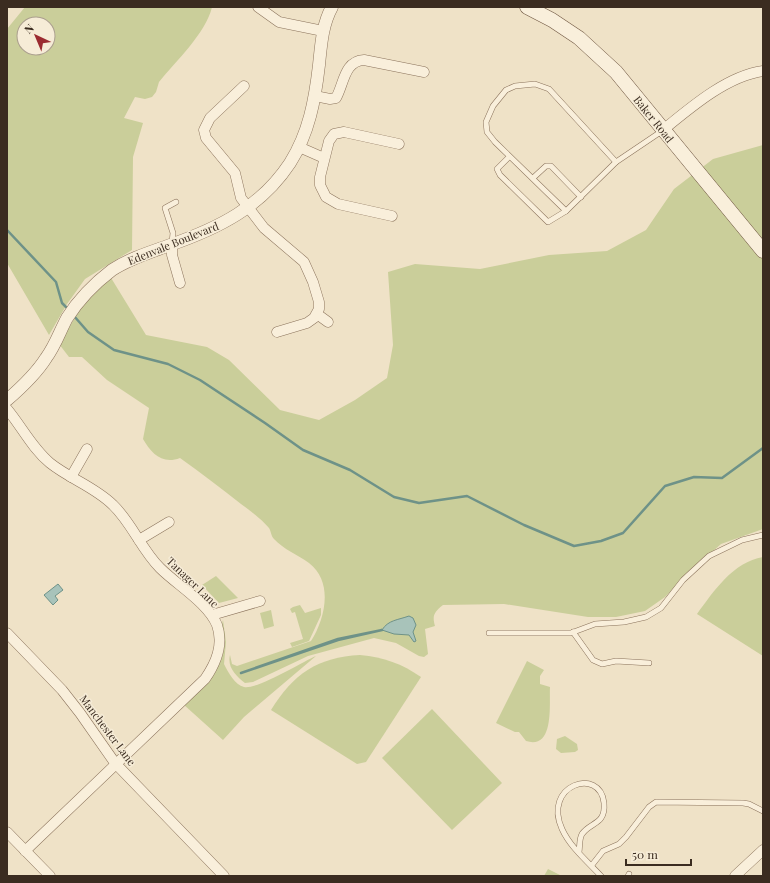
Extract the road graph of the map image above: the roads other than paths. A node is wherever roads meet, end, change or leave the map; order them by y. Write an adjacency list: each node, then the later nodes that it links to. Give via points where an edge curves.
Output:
1 (258, 7): 4 (street, via 278,22)
2 (332, 7): 4 (street, Edenvale Boulevard)
3 (527, 7): 9 (main road, Baker Road, via 552,20 597,53 616,72)
4 (323, 31): 8 (street, Edenvale Boulevard)
5 (763, 71): 9 (street, via 750,72 729,82)
6 (424, 72): 8 (street, via 357,60 351,64 336,98)
7 (244, 86): 18 (street, via 210,118 204,130 206,138 235,173 241,198)
8 (315, 96): 11 (street, Edenvale Boulevard)
9 (663, 130): 14 (lane); 22 (main road, Baker Road)
10 (399, 144): 13 (street, via 338,132 331,136)
11 (299, 147): 13 (street); 18 (street, Edenvale Boulevard, via 277,180)
12 (509, 157): 14 (lane, via 487,132 486,122 493,106 506,90 515,86 535,84 549,89); 15 (lane); 19 (lane, via 497,169 500,175 548,222)
13 (324, 158): 20 (street, via 320,185 326,198 338,204)
14 (616, 162): 16 (lane)
15 (533, 178): 16 (lane, via 546,166 551,166); 19 (lane)
16 (581, 197): 19 (lane)
17 (176, 202): 21 (lane, via 165,208 173,233)
18 (248, 208): 21 (street, Edenvale Boulevard, via 222,224); 24 (street, via 279,243 304,262 319,302)
19 (566, 211)
20 (392, 216)
21 (172, 244): 23 (street, via 172,255); 27 (street, Edenvale Boulevard, via 133,258 95,284 67,318 47,358)
22 (763, 251)
23 (180, 283)
24 (317, 314): 25 (street); 26 (street, via 307,323)
25 (328, 322)
26 (277, 332)
27 (7, 400)
28 (7, 409): 30 (street, Tanager Lane, via 36,450)
29 (87, 449): 30 (street)
30 (71, 477): 33 (street, Tanager Lane, via 112,503 124,516)
31 (169, 522): 33 (street)
32 (763, 535): 36 (lane, via 742,540 708,556 654,613 634,620 595,624)
33 (139, 540): 35 (street, Tanager Lane, via 160,568)
34 (260, 601): 35 (street)
35 (212, 615): 40 (street, Tanager Lane, via 220,644 205,679)
36 (573, 632): 37 (lane); 39 (lane, via 597,663)
37 (489, 633)
38 (9, 640): 40 (street, Manchester Lane, via 62,690)
39 (649, 663)
40 (115, 763): 44 (street, Tanager Lane); 48 (street, Manchester Lane)
41 (763, 810): 46 (lane, via 743,803 656,802 649,807 626,837 603,851)
42 (7, 832): 44 (street)
43 (763, 850): 50 (street)
44 (25, 851): 47 (street)
45 (579, 852): 45 (lane, via 583,833 598,822 604,811 600,793 586,783 574,784 568,788 560,797 558,805 562,829); 46 (lane)
46 (592, 866): 49 (lane)
47 (50, 876)
48 (224, 876)
49 (601, 876)
50 (735, 876)

